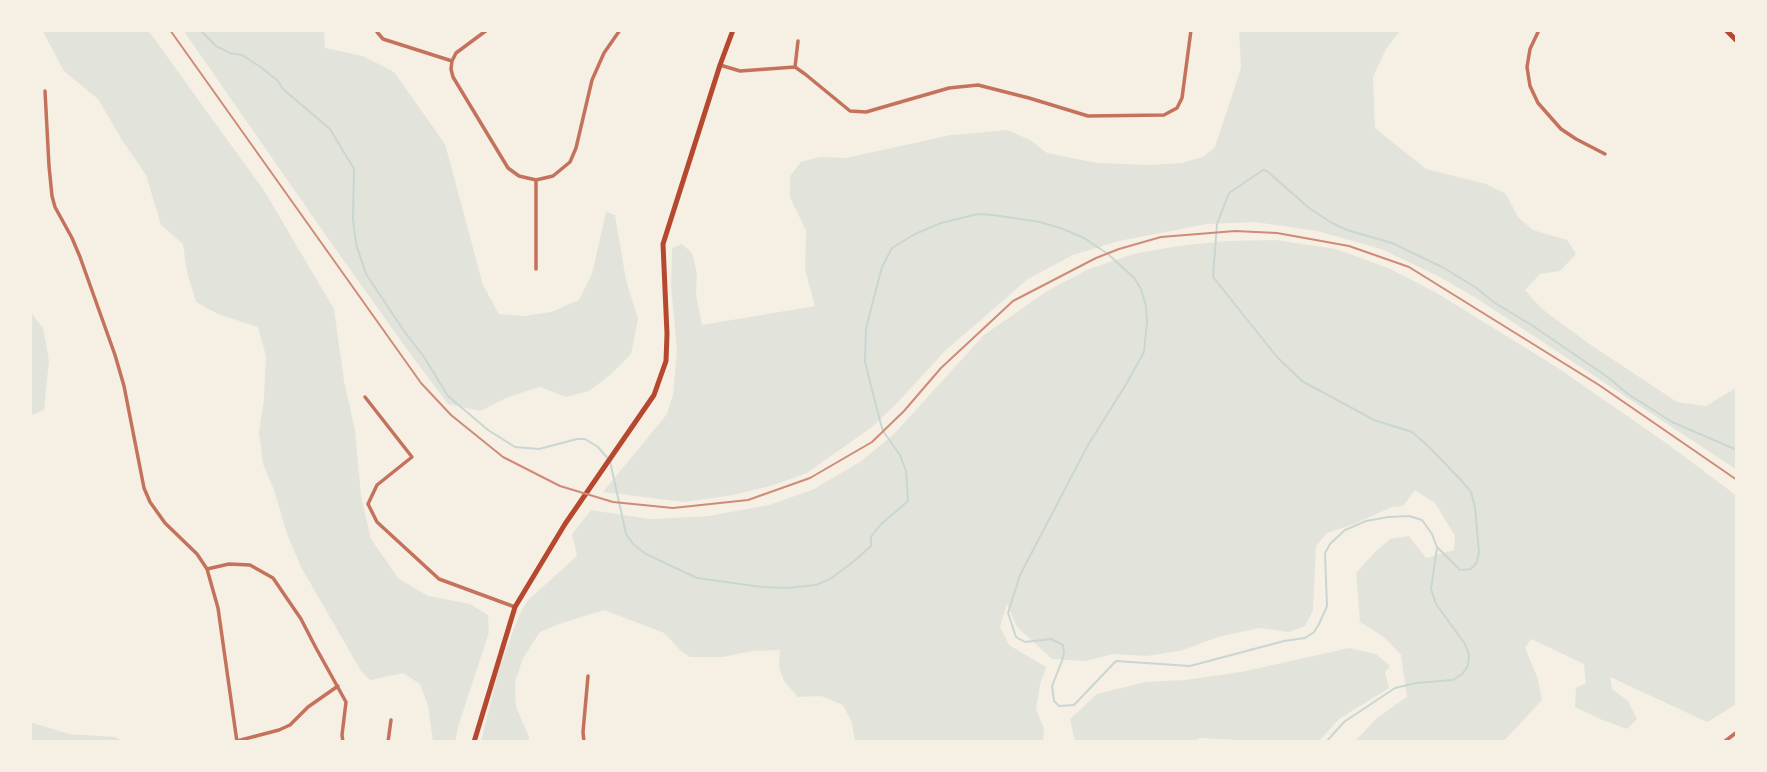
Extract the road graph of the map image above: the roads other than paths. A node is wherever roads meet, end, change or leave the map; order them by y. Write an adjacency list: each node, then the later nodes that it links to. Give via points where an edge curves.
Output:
1 (487, 30): 10 (street, via 463,46)
2 (620, 30): 15 (street, via 592,80 570,162 553,176)
3 (732, 30): 11 (main road)
4 (1191, 30): 12 (street, via 1182,98 1177,108 1164,115 1088,116 978,85 949,88 866,112 850,111)
5 (1539, 30): 14 (street, via 1527,67 1538,103 1561,129)
6 (1726, 30): 9 (main road)
7 (377, 32): 10 (street, via 383,39)
8 (798, 40): 12 (street)
9 (1737, 41)
10 (452, 61): 15 (street, via 456,83 503,162 513,173)
11 (720, 65): 12 (street, via 740,71); 19 (main road, via 663,244 666,361 654,395 565,524)
12 (795, 67)
13 (45, 91): 18 (street, via 52,197 80,257 115,355 144,488 165,523)
14 (1605, 154)
15 (536, 180): 16 (street)
16 (536, 269)
17 (365, 397): 19 (street, via 412,457 377,485 368,504 377,522 439,579)
18 (207, 569): 21 (street, via 250,565 273,578 302,618); 24 (street, via 218,608)
19 (515, 607): 27 (main road)
20 (588, 676): 28 (street)
21 (338, 686): 24 (street, via 290,725); 25 (street, via 346,702)
22 (391, 720): 26 (street)
23 (1737, 732): 29 (street)
24 (237, 742)
25 (343, 742)
26 (388, 742)
27 (474, 742)
28 (584, 742)
29 (1724, 742)

